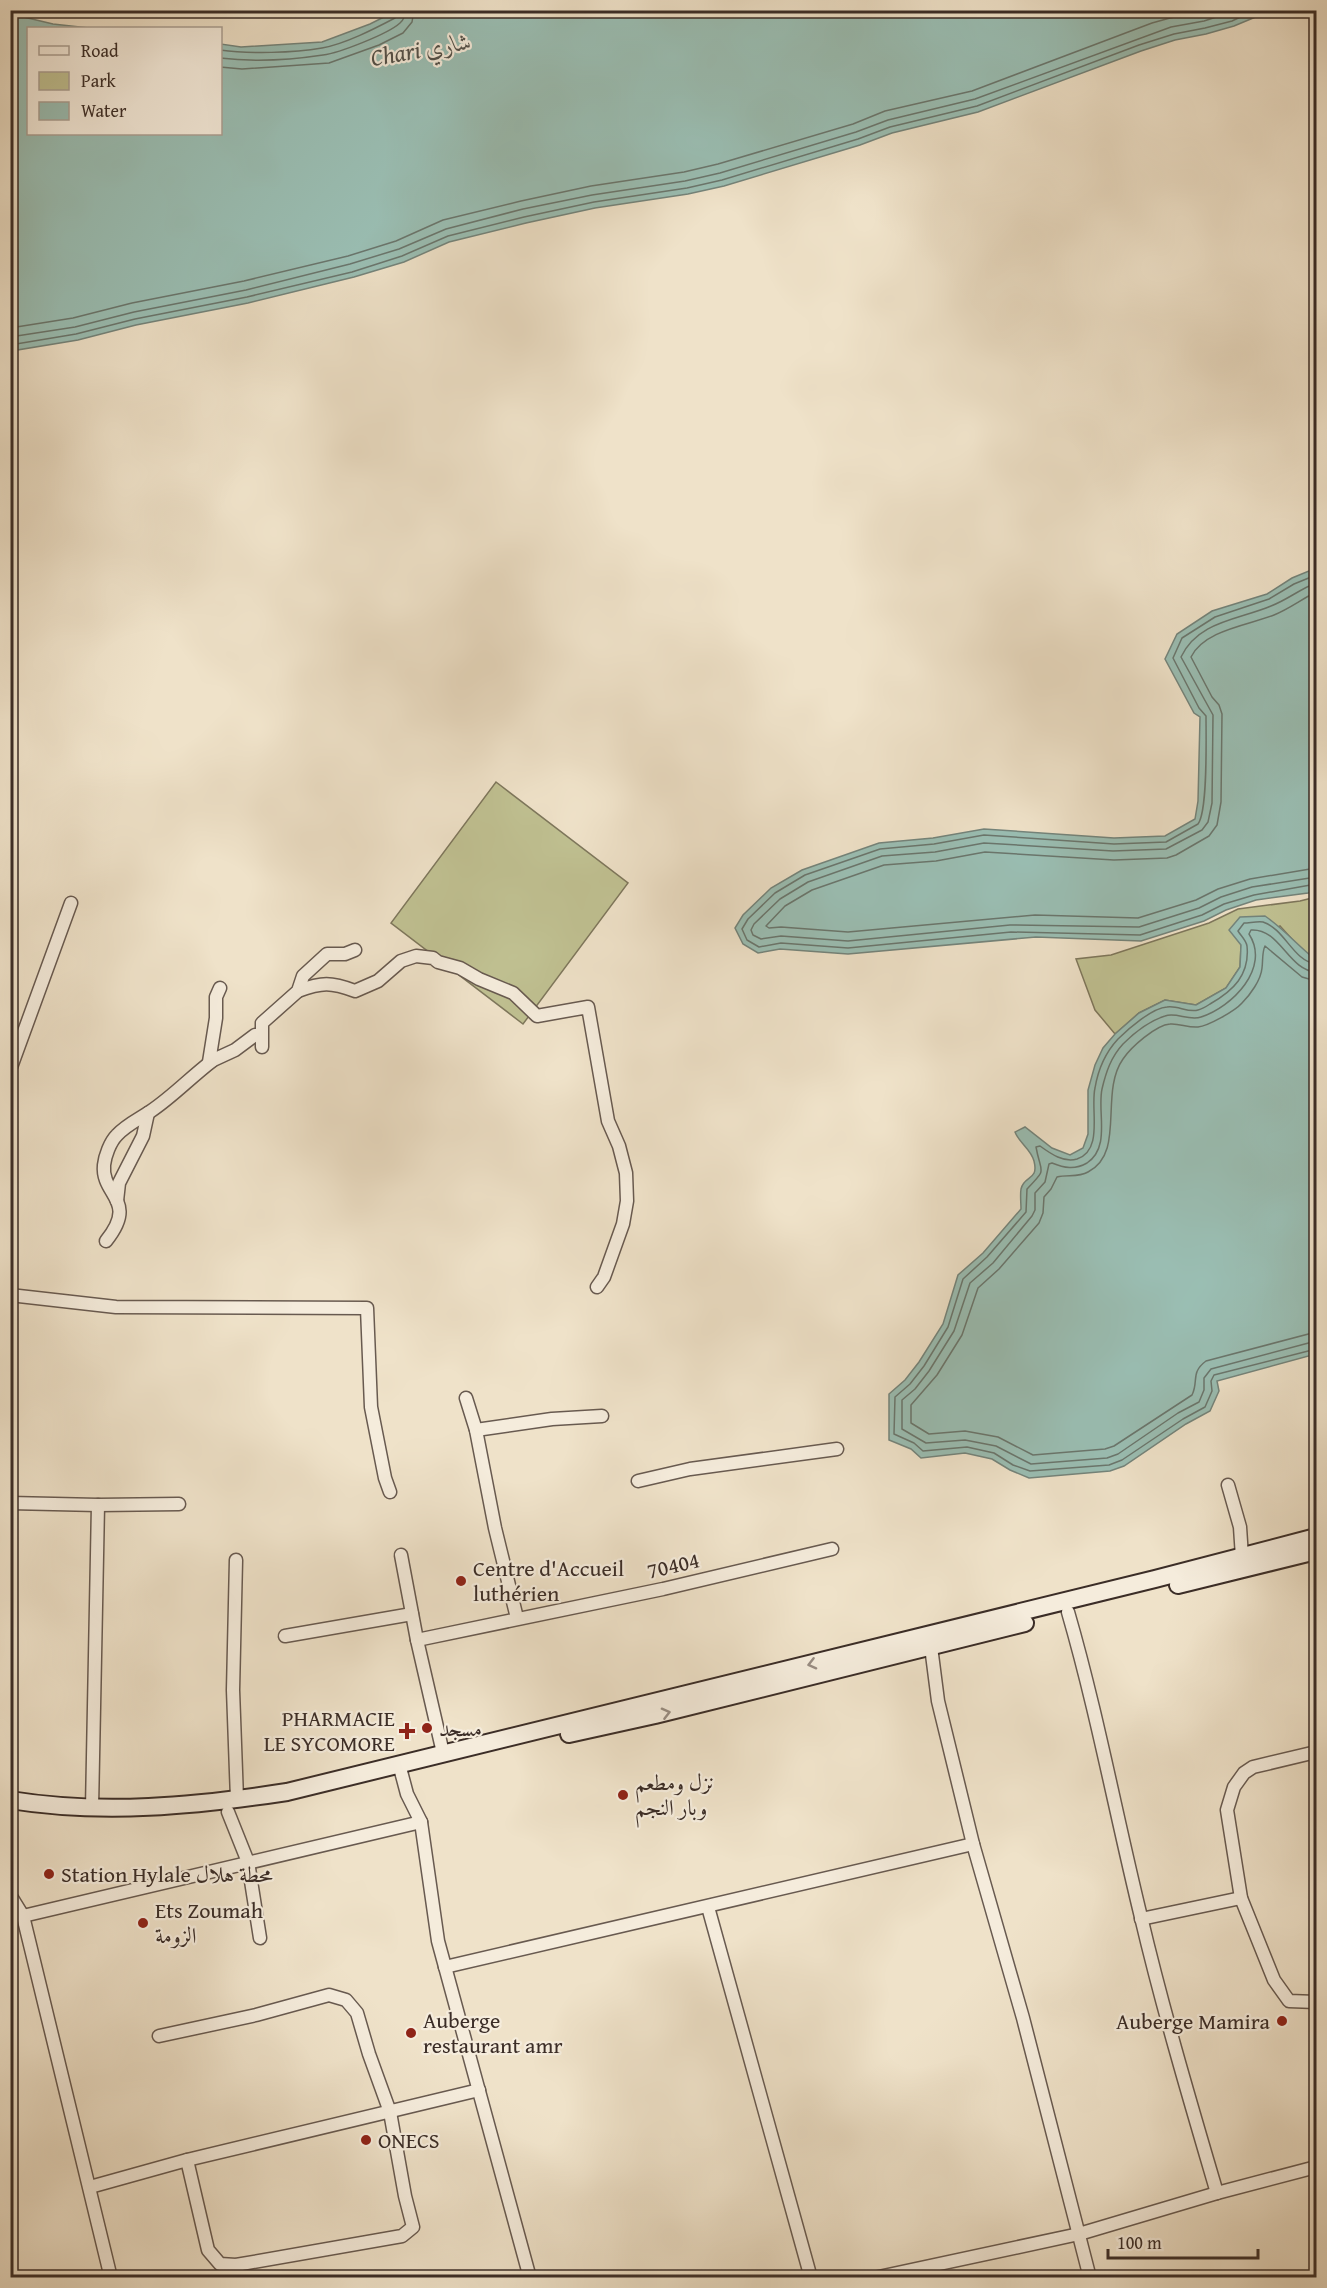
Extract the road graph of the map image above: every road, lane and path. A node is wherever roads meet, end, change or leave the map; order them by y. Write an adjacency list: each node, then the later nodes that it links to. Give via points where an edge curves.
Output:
1 (71, 903): 8 (street)
2 (355, 950): 4 (street, via 327,954 303,976)
3 (220, 988): 7 (street, via 209,1062)
4 (298, 992): 6 (street, via 262,1023); 12 (street, via 329,983 355,991 378,981 401,961 416,956 460,968 513,993 537,1016 588,1007 608,1121 626,1173 627,1191 623,1224 604,1278)
5 (255, 1035): 7 (street)
6 (262, 1047)
7 (212, 1061): 9 (street)
8 (10, 1070)
9 (148, 1113): 10 (street, via 143,1136 119,1184); 10 (street, via 116,1136 110,1146 104,1166)
10 (117, 1201): 11 (street, via 118,1224)
11 (106, 1241)
12 (597, 1287)
13 (10, 1295): 20 (street, via 116,1307 367,1308 372,1407)
14 (466, 1398): 16 (street)
15 (602, 1416): 16 (street)
16 (476, 1430): 32 (street)
17 (837, 1449): 18 (street, via 690,1469)
18 (638, 1481)
19 (1228, 1485): 28 (street, via 1240,1527)
20 (390, 1492)
21 (10, 1503): 23 (street)
22 (179, 1504): 23 (street)
23 (98, 1505): 41 (street)
24 (1317, 1537): 28 (main road)
25 (832, 1549): 32 (street, 70404)
26 (1317, 1551): 30 (main road)
27 (401, 1555): 31 (street)
28 (1242, 1557): 35 (main road)
29 (236, 1560): 40 (street)
30 (1068, 1612): 35 (main road); 50 (street)
31 (412, 1614): 33 (street); 34 (street)
32 (517, 1618): 34 (street, 70404)
33 (285, 1636)
34 (417, 1640): 37 (street)
35 (930, 1641): 37 (main road, one-way to 37); 38 (main road, one-way to 35, via 656,1715); 44 (street, via 938,1701)
36 (1317, 1752): 47 (street, via 1252,1767 1234,1787 1227,1810)
37 (443, 1753): 38 (main road)
38 (401, 1769): 40 (main road); 43 (street, via 406,1794)
39 (10, 1800): 41 (main road)
40 (232, 1806): 41 (main road); 42 (main road, via 169,1817 85,1818); 45 (street)
41 (92, 1808)
42 (10, 1809)
43 (422, 1822): 45 (street); 52 (street)
44 (973, 1844): 48 (street); 61 (street)
45 (248, 1862): 49 (street); 51 (street)
46 (10, 1895): 49 (street)
47 (1241, 1898): 50 (street); 53 (street, via 1274,1980 1289,2001)
48 (708, 1907): 52 (street); 64 (street)
49 (23, 1916): 59 (street)
50 (1141, 1919): 60 (street, via 1168,2028)
51 (260, 1938)
52 (445, 1967): 55 (street)
53 (1317, 2002)
54 (159, 2036): 56 (street, via 329,1995 346,2000 357,2013)
55 (479, 2090): 56 (street); 63 (street)
56 (390, 2112): 57 (street); 57 (street, via 413,2226 402,2236 236,2265 220,2264 208,2250)
57 (187, 2160): 59 (street)
58 (1317, 2167): 60 (street)
59 (90, 2187): 62 (street)
60 (1217, 2193): 61 (street)
61 (1079, 2234): 65 (street); 66 (street)
62 (111, 2277)
63 (530, 2277)
64 (811, 2277)
65 (874, 2277)
66 (1090, 2277)

